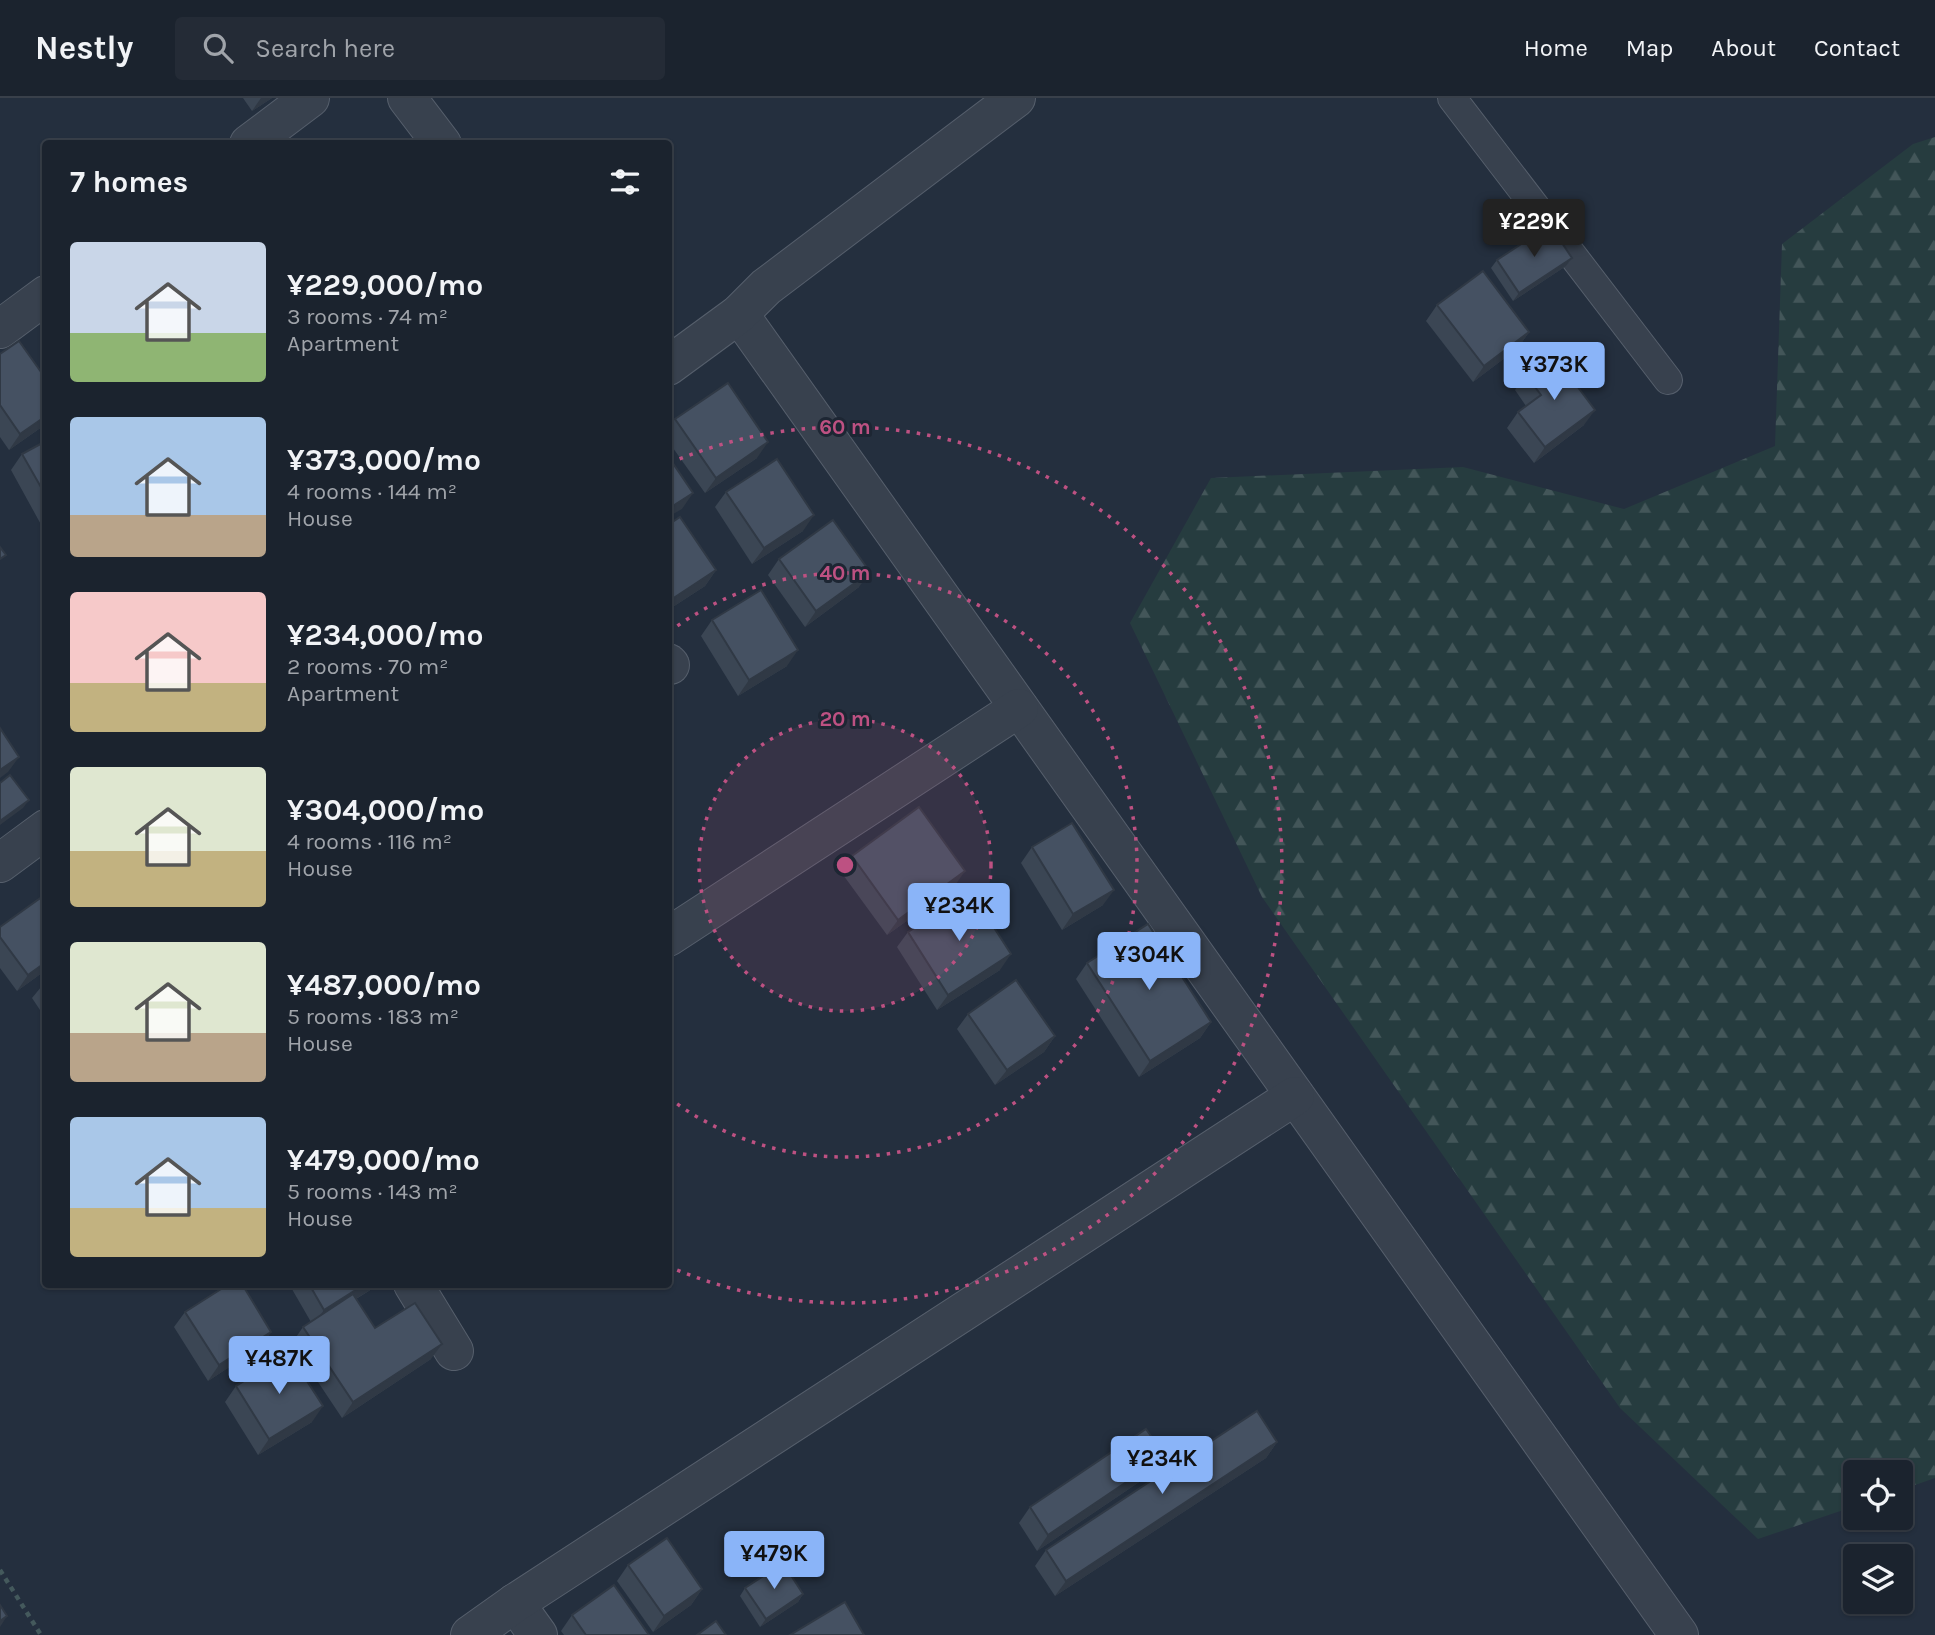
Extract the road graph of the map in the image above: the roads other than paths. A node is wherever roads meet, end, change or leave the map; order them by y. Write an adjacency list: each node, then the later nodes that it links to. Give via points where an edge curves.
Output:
1 (310, 98): 5 (street)
2 (407, 98): 6 (street)
3 (1016, 98): 7 (street, via 766,287)
4 (1452, 98): 9 (lane)
5 (254, 140)
6 (439, 140)
7 (739, 314): 8 (street); 10 (street)
8 (672, 363)
9 (1668, 380)
10 (1020, 708): 13 (street); 14 (street)
11 (42, 832): 12 (street)
12 (0, 863)
13 (672, 934)
14 (1295, 1096): 17 (street); 20 (street)
15 (415, 1288): 16 (street)
16 (454, 1350)
17 (515, 1603): 18 (street); 19 (street)
18 (470, 1635)
19 (538, 1635)
20 (1679, 1635)

